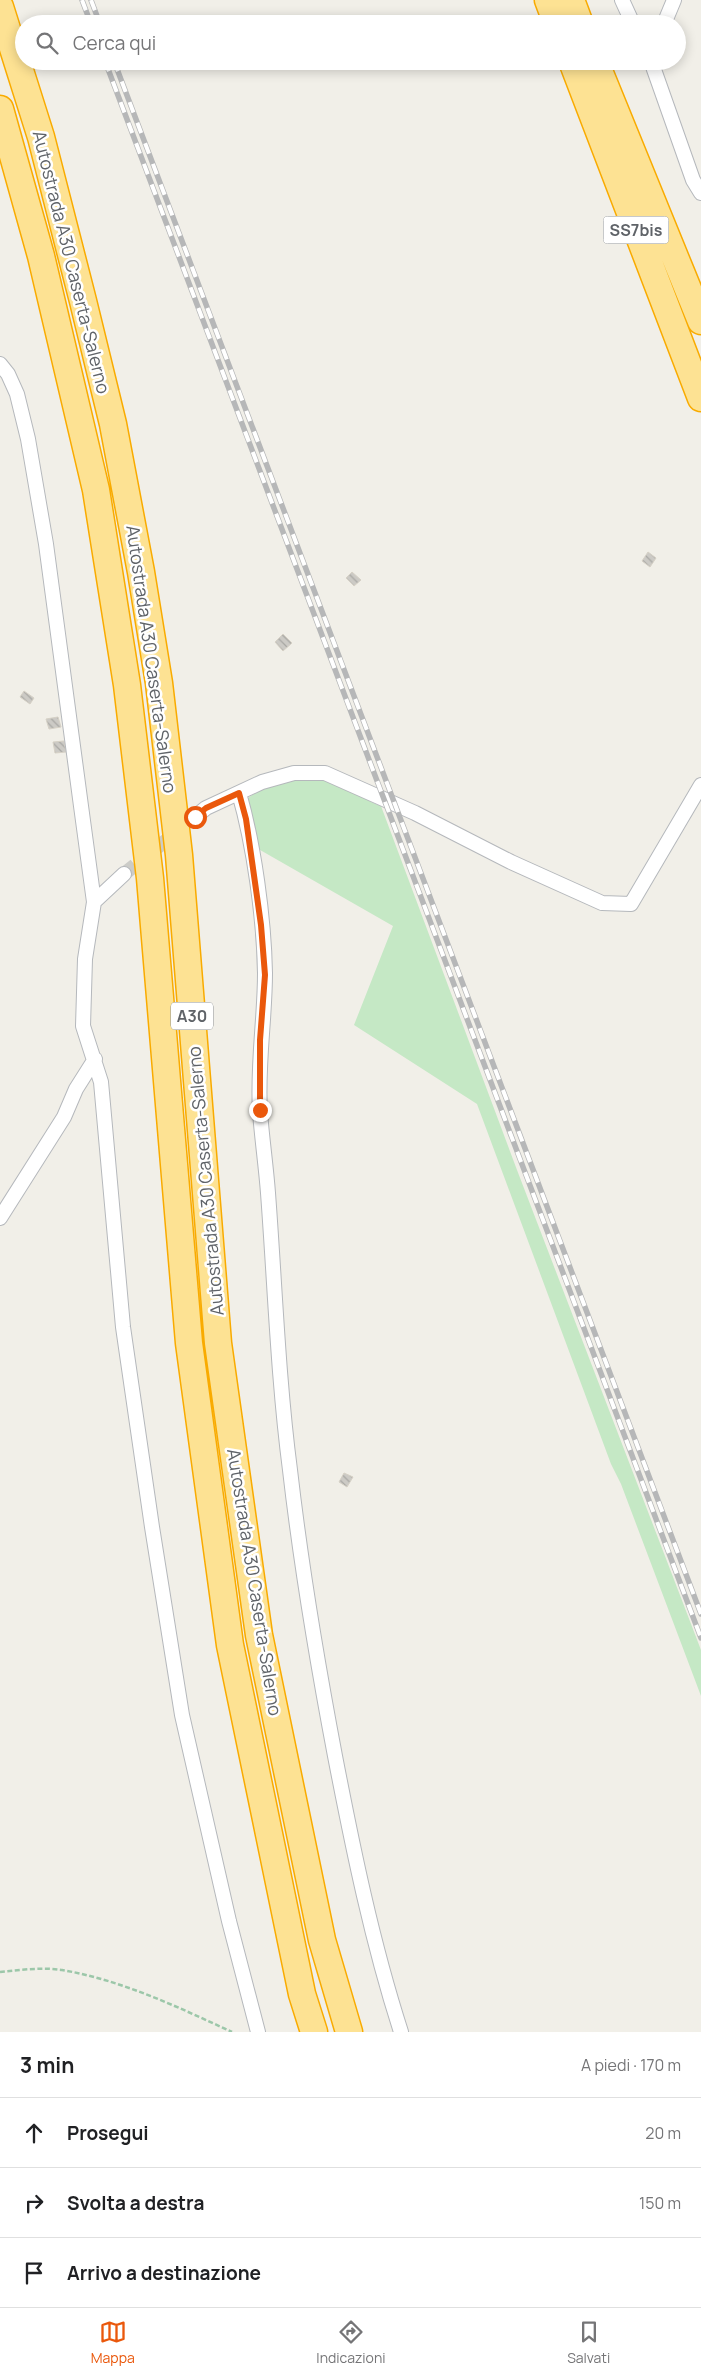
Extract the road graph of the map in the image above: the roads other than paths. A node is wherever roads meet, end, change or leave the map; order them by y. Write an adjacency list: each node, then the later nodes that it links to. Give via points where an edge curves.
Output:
1 (548, 0): 6 (highway)
2 (571, 0): 7 (highway)
3 (622, 0): 8 (street)
4 (674, 0): 9 (street)
5 (0, 7): 10 (highway, Autostrada A30 Caserta-Salerno / A30)
6 (554, 15)
7 (577, 15)
8 (629, 15)
9 (668, 15)
10 (15, 55)
11 (20, 70): 29 (highway, Autostrada A30 Caserta-Salerno / A30, via 41,137 113,424 141,572 159,683 179,855 218,1343 259,1635 322,1940)
12 (575, 70): 19 (highway, SS7bis)
13 (599, 70): 17 (highway, SS7bis)
14 (655, 70): 16 (street, via 693,180)
15 (0, 109): 28 (highway, Autostrada A30 Caserta-Salerno / A30, via 41,256 99,509 128,685 150,878 189,1343 230,1645 302,1994)
16 (701, 193)
17 (701, 321)
18 (0, 364): 24 (street, via 17,394 28,439 46,544)
19 (701, 398)
20 (701, 786): 21 (street, via 631,904 602,903 325,773 294,773)
21 (239, 793): 22 (street, via 206,808); 30 (street, via 246,819 265,975 260,1040 260,1110 291,1478 315,1650 351,1841)
22 (195, 817)
23 (124, 874): 24 (street)
24 (94, 902): 25 (street, via 85,959 83,1026)
25 (95, 1059): 26 (street, via 76,1089 64,1117); 27 (street, via 102,1082 107,1129 123,1327 182,1715)
26 (0, 1218)
27 (258, 2032)
28 (314, 2032)
29 (349, 2032)
30 (401, 2032)

